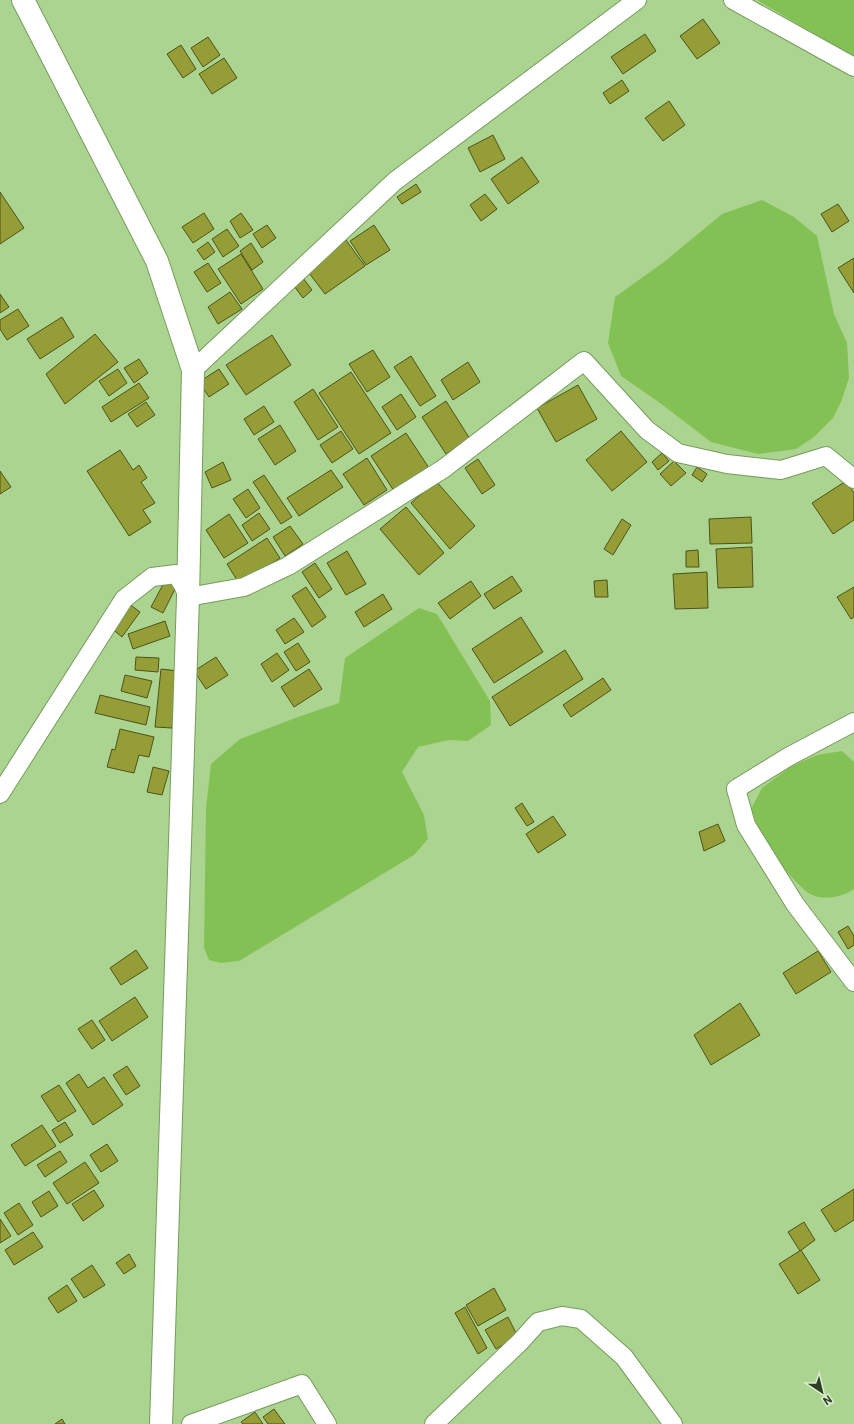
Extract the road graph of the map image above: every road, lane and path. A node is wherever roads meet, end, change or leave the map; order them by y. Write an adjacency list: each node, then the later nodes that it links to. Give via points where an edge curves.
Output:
1 (23, 0): 5 (main road, via 157,261)
2 (637, 0): 5 (street, via 395,181)
3 (733, 0): 4 (street)
4 (854, 67)
5 (193, 370): 7 (main road)
6 (854, 478): 7 (street, via 826,456 781,470 728,464 678,453 647,430 584,361 443,469 288,566 244,587)
7 (188, 597): 9 (street, via 176,574 152,577 124,599); 11 (main road)
8 (854, 722): 10 (street, via 788,757 736,789 746,825 795,904)
9 (0, 794)
10 (854, 982)
11 (161, 1424)
12 (191, 1424): 13 (street, via 302,1384)
13 (327, 1424)
14 (434, 1424): 15 (street, via 538,1322 562,1316 581,1319 624,1357)
15 (673, 1424)

